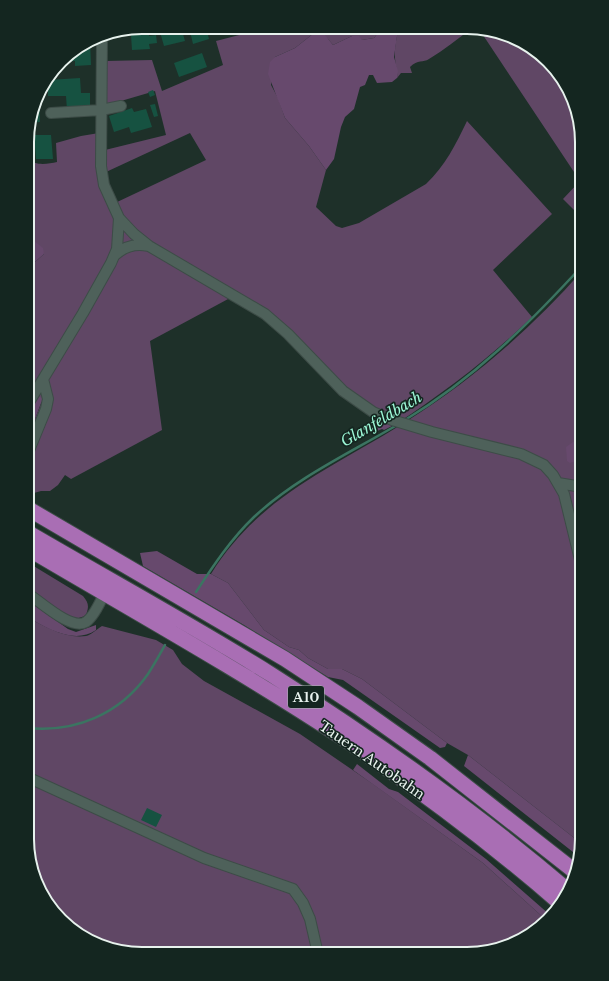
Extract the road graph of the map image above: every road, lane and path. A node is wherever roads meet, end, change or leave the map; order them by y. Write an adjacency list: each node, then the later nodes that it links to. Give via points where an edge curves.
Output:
1 (102, 42): 3 (street)
2 (121, 106): 3 (street)
3 (101, 110): 4 (street); 5 (street, via 102,177)
4 (51, 113)
5 (118, 218): 6 (street); 7 (street)
6 (149, 246): 7 (street, via 138,244); 11 (street, via 260,311 288,334 354,400 372,412 408,425 530,457 549,469)
7 (114, 255): 8 (street, via 83,314)
8 (43, 379): 9 (street); 10 (street, via 48,399)
9 (34, 394)
10 (34, 438)
11 (558, 483): 12 (street); 15 (street, via 568,507)
12 (575, 486)
13 (34, 512): 20 (highway, via 240,632 358,707 436,762)
14 (34, 536): 21 (highway, A10, via 270,674 343,721 486,824)
15 (575, 543)
16 (34, 552): 17 (highway, Tauern Autobahn / A10)
17 (104, 594): 18 (street, via 90,618 78,624 63,619); 22 (highway, Tauern Autobahn / A10, via 270,691 340,736 477,835)
18 (34, 598)
19 (34, 781): 23 (street, via 204,858 293,889 310,919)
20 (571, 868)
21 (564, 887)
22 (556, 900)
23 (316, 947)

